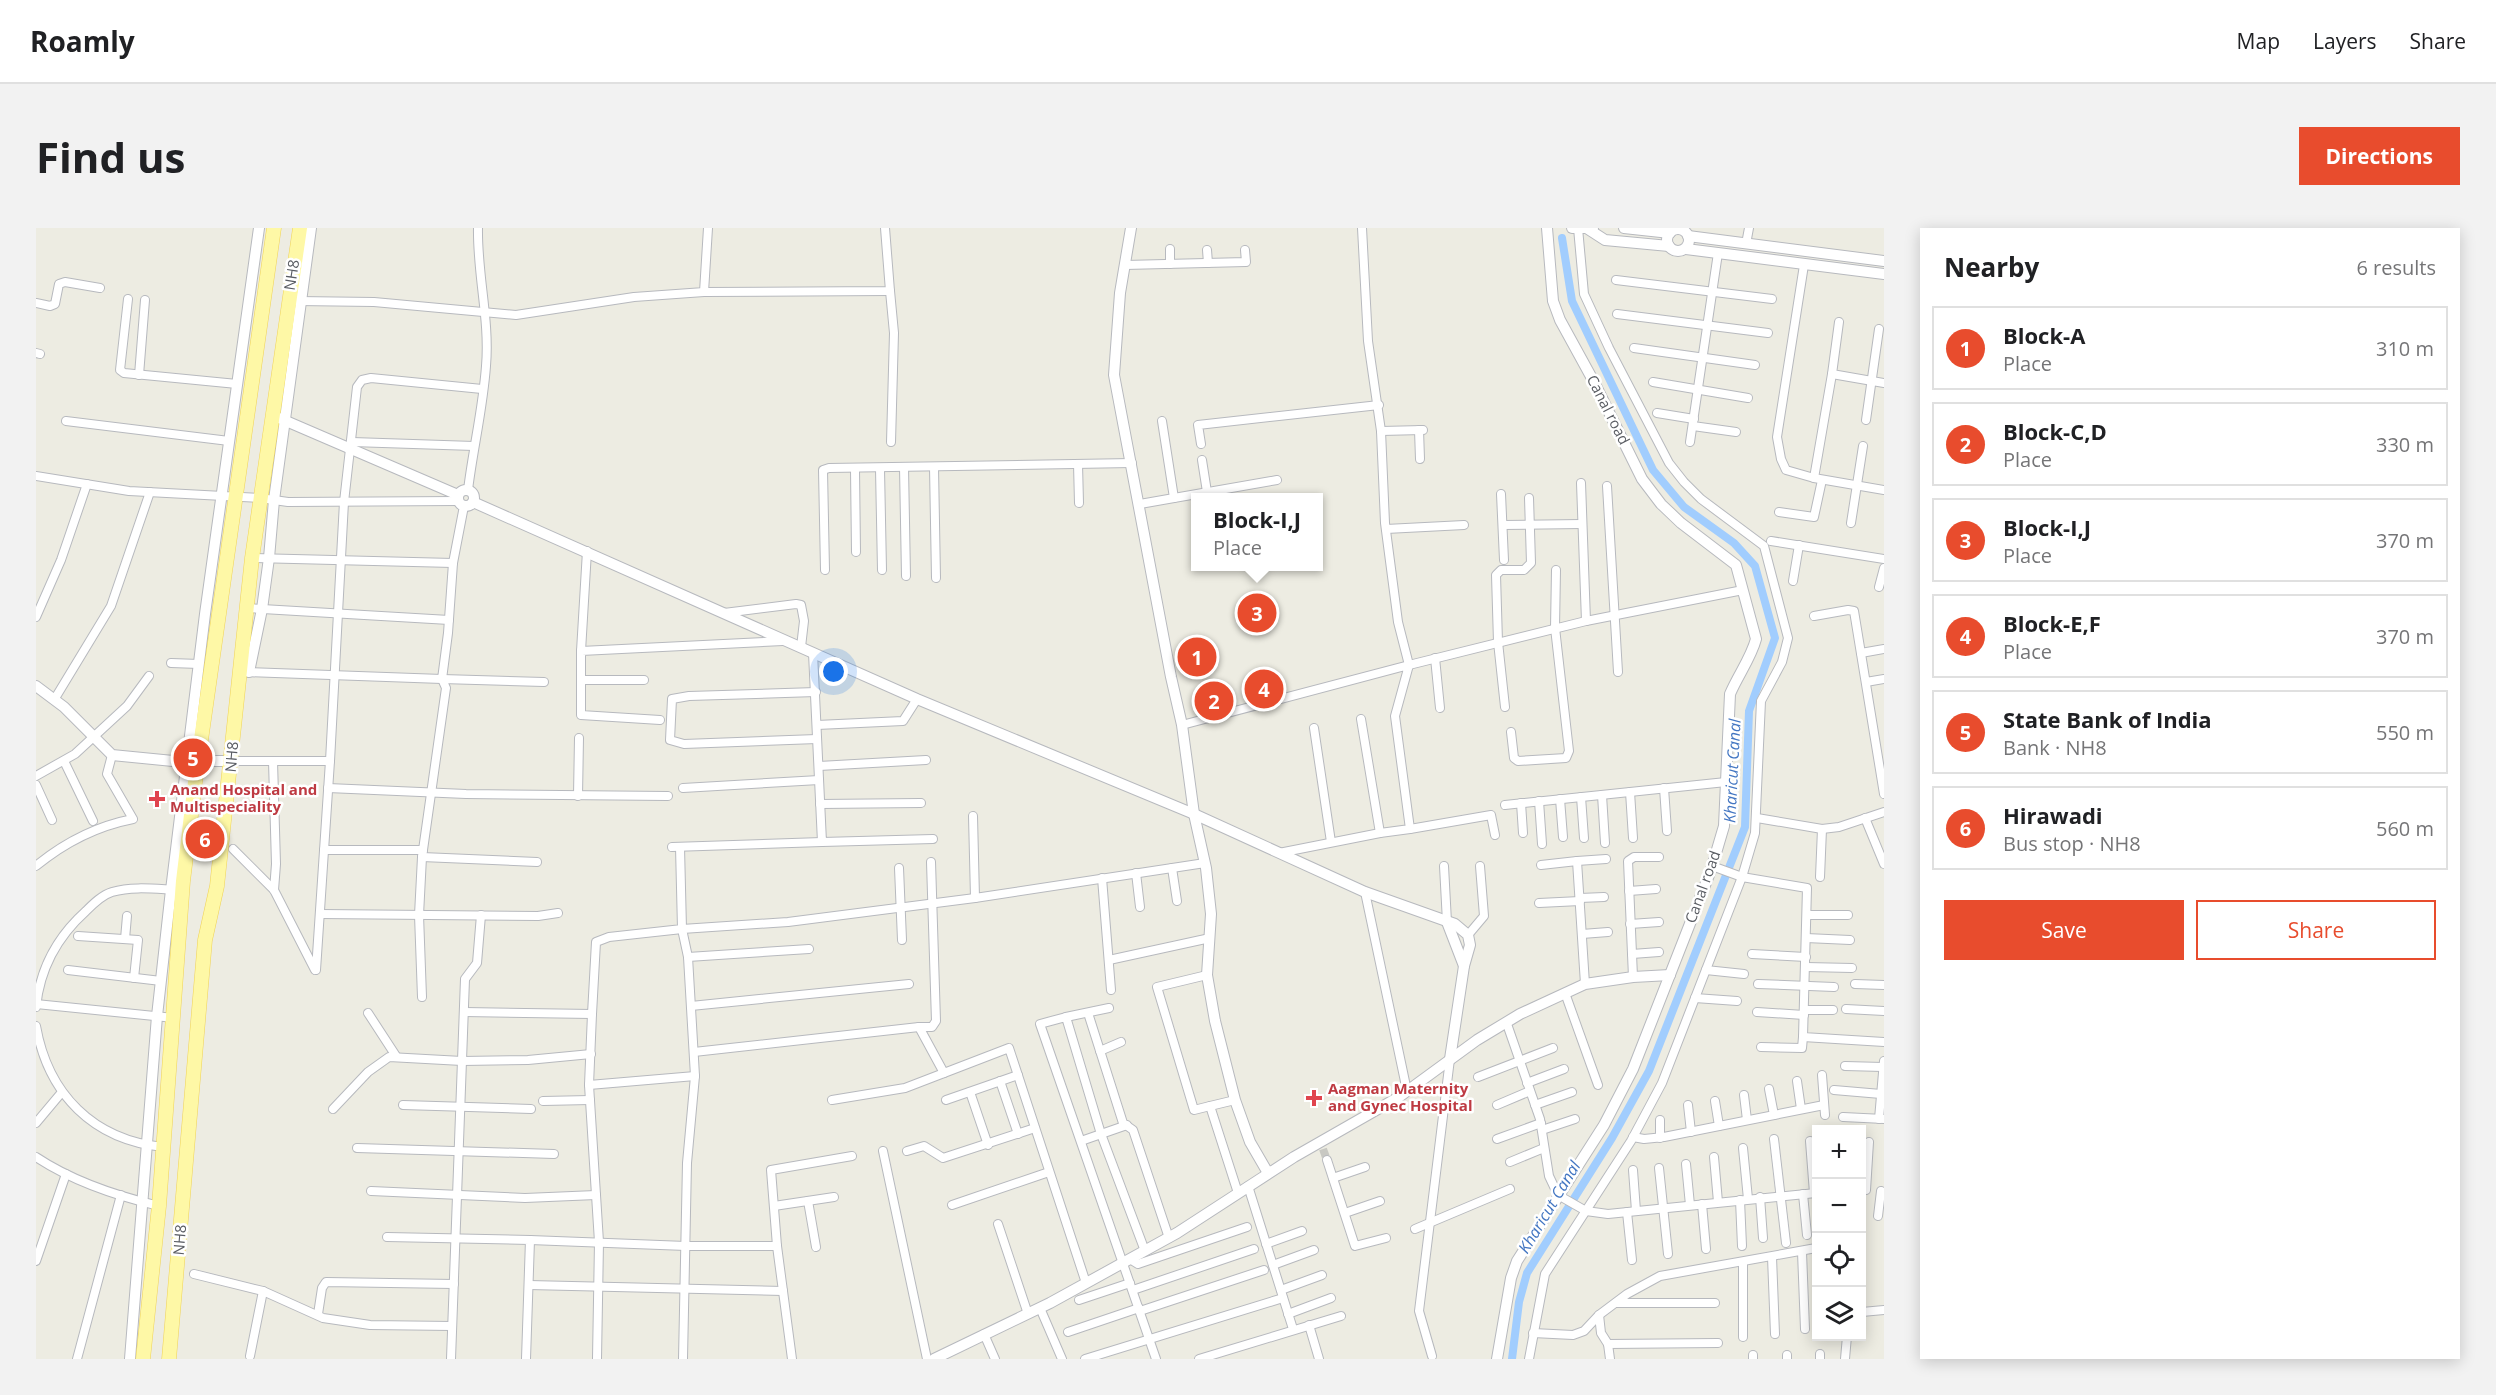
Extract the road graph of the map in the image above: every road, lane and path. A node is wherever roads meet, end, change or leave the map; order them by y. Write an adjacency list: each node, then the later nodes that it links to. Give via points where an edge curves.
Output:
1 (259, 228): 53 (street)
2 (274, 228): 94 (main road, NH8)
3 (300, 228): 37 (main road, NH8)
4 (311, 228): 37 (street)
5 (478, 228): 39 (street)
6 (708, 228): 32 (street)
7 (885, 228): 31 (street)
8 (1131, 228): 26 (street)
9 (1362, 228): 57 (street, via 1368,341)
10 (1547, 228): 127 (street, Canal road, via 1553,301 1560,320 1642,479 1681,523 1736,565)
11 (1572, 228): 12 (street)
12 (1584, 228): 17 (street, via 1605,240); 205 (street, via 1584,294 1669,463 1701,499 1764,546 1788,638 1782,662 1761,702)
13 (1624, 228): 15 (street)
14 (1749, 228): 16 (street)
15 (1680, 231): 16 (street); 17 (street, via 1667,239); 19 (street, via 1689,243)
16 (1746, 244): 23 (street)
17 (1669, 246): 19 (street, via 1675,251)
18 (1170, 249): 25 (street)
19 (1686, 249): 22 (street)
20 (1207, 250): 24 (street)
21 (1245, 250): 24 (street, via 1246,262)
22 (1718, 253): 27 (street); 33 (street)
23 (1884, 261)
24 (1208, 263): 25 (street)
25 (1170, 264): 26 (street)
26 (1125, 265): 75 (street, via 1119,293 1114,375)
27 (1804, 265): 28 (street); 82 (street, via 1777,437 1786,470)
28 (1884, 274)
29 (1616, 280): 33 (street)
30 (100, 288): 38 (street, via 65,282 59,284 54,304)
31 (890, 291): 32 (street); 67 (street, via 894,333)
32 (704, 292): 39 (street, via 634,297 516,315)
33 (1712, 292): 35 (street); 42 (street)
34 (128, 298): 49 (street, via 120,370)
35 (1772, 299)
36 (145, 300): 49 (street)
37 (294, 302): 39 (street, via 374,302); 59 (main road, NH8)
38 (36, 303)
39 (487, 314): 54 (street)
40 (1617, 314): 42 (street)
41 (1839, 322): 48 (street)
42 (1707, 325): 44 (street); 46 (street)
43 (1879, 329): 50 (street)
44 (1768, 333)
45 (1634, 348): 46 (street)
46 (1702, 358): 47 (street); 55 (street)
47 (1755, 365)
48 (1832, 374): 50 (street); 82 (street)
49 (139, 375): 53 (street)
50 (1871, 381): 52 (street); 61 (street)
51 (1653, 382): 55 (street)
52 (1884, 383)
53 (237, 384): 66 (street)
54 (482, 389): 70 (street, via 362,380 354,393); 71 (street)
55 (1698, 389): 56 (street); 63 (street)
56 (1748, 398)
57 (1379, 405): 64 (street); 69 (street, via 1198,425)
58 (1657, 413): 63 (street)
59 (278, 418): 70 (street); 97 (main road, NH8)
60 (1162, 420): 95 (street)
61 (1866, 420)
62 (66, 421): 66 (street)
63 (1693, 422): 65 (street); 68 (street)
64 (1382, 431): 73 (street, via 1421,430); 108 (street)
65 (1736, 432)
66 (229, 441): 94 (street)
67 (891, 442)
68 (1690, 442)
69 (1201, 444)
70 (351, 446): 71 (street); 98 (street); 99 (street)
71 (474, 446): 98 (street)
72 (1863, 446): 87 (street)
73 (1420, 459)
74 (1202, 460): 90 (street)
75 (1132, 463): 76 (street); 101 (street)
76 (1078, 464): 78 (street); 100 (street)
77 (904, 467): 78 (street); 79 (street); 123 (street)
78 (934, 467): 124 (street)
79 (880, 468): 80 (street); 121 (street)
80 (855, 469): 112 (street); 120 (street, via 823,470)
81 (36, 476): 85 (street)
82 (1818, 479): 87 (street); 102 (street, via 1815,516)
83 (1277, 480): 90 (street)
84 (1581, 483): 104 (street)
85 (87, 484): 89 (street); 134 (street)
86 (1608, 486): 132 (street)
87 (1857, 486): 88 (street); 103 (street)
88 (1884, 490)
89 (150, 492): 94 (street); 162 (street, via 111,606)
90 (1207, 492): 91 (street)
91 (1202, 493)
92 (1501, 494): 106 (street)
93 (1191, 495): 95 (street)
94 (228, 496): 97 (street); 147 (street); 177 (main road, NH8)
95 (1174, 498): 101 (street)
96 (1529, 498): 107 (street)
97 (267, 499): 99 (street); 113 (main road, NH8); 114 (street)
98 (464, 499): 99 (street); 111 (street); 118 (street)
99 (344, 502): 116 (street)
100 (1079, 503)
101 (1140, 504): 168 (street)
102 (1779, 512)
103 (1851, 523)
104 (1582, 524): 107 (street); 136 (street)
105 (1464, 525): 108 (street)
106 (1503, 525): 107 (street); 117 (street)
107 (1529, 525): 139 (street, via 1531,563 1524,570 1501,570 1496,575)
108 (1386, 529): 148 (street, via 1398,622)
109 (1771, 541): 110 (street)
110 (1799, 545): 115 (street); 125 (street)
111 (587, 551): 130 (street); 142 (street)
112 (856, 552)
113 (252, 558): 114 (street); 128 (main road, NH8)
114 (269, 558): 116 (street); 129 (street)
115 (1884, 559)
116 (341, 560): 118 (street); 131 (street)
117 (1504, 560)
118 (453, 563): 135 (street)
119 (1884, 568): 126 (street)
120 (825, 570)
121 (882, 570)
122 (1556, 570): 137 (street)
123 (906, 576)
124 (936, 578)
125 (1793, 581)
126 (1879, 587)
127 (1743, 590): 132 (street); 184 (street, Canal road, via 1756,639 1730,694)
128 (246, 608): 129 (street); 149 (main road, NH8)
129 (262, 609): 131 (street); 149 (street)
130 (724, 613): 138 (street); 140 (street, via 801,606)
131 (338, 614): 135 (street); 152 (street)
132 (1614, 615): 136 (street); 150 (street)
133 (1814, 616): 144 (street, via 1854,611)
134 (36, 617)
135 (449, 620): 153 (street)
136 (1586, 621): 137 (street)
137 (1555, 628): 139 (street); 170 (street, via 1569,751 1566,758 1518,761 1514,758)
138 (784, 640): 140 (street); 142 (street)
139 (1498, 642): 145 (street); 163 (street)
140 (801, 647): 143 (street)
141 (1884, 649): 144 (street)
142 (581, 651): 155 (street)
143 (813, 653): 160 (street); 161 (street)
144 (1861, 653): 158 (street)
145 (1435, 657): 148 (street); 164 (street)
146 (171, 663): 147 (street)
147 (199, 664): 177 (street)
148 (1408, 665): 168 (street); 209 (street, via 1395,716)
149 (245, 672): 152 (street); 178 (main road, NH8)
150 (1618, 672)
151 (149, 676): 171 (street, via 127,706)
152 (334, 676): 153 (street); 180 (street)
153 (442, 679): 157 (street); 189 (street, via 446,688)
154 (1884, 679): 158 (street)
155 (581, 680): 156 (street); 166 (street, via 581,715)
156 (644, 680)
157 (544, 682)
158 (1866, 682): 191 (street)
159 (36, 686): 162 (street)
160 (816, 692): 167 (street); 173 (street, via 672,699 670,740 684,744)
161 (917, 699): 167 (street, via 903,721); 203 (street)
162 (54, 700): 171 (street)
163 (1505, 706)
164 (1440, 708)
165 (1361, 719): 212 (street)
166 (660, 720)
167 (817, 725): 173 (street)
168 (1182, 725): 203 (street)
169 (1314, 728): 220 (street)
170 (1511, 732)
171 (92, 736): 174 (street); 176 (street)
172 (579, 738): 193 (street)
173 (818, 739): 181 (street)
174 (112, 755): 177 (street); 236 (street, via 107,774 133,819 85,834)
175 (926, 760): 181 (street)
176 (64, 761): 182 (street); 208 (street)
177 (193, 761): 178 (street); 247 (main road, NH8)
178 (231, 761): 179 (street); 528 (main road, NH8, via 217,886 205,940)
179 (273, 761): 180 (street); 248 (street)
180 (330, 761): 186 (street)
181 (819, 765): 183 (street)
182 (36, 776)
183 (819, 780): 187 (street); 200 (street)
184 (1726, 782): 188 (street); 239 (street, Canal road, via 1724,826)
185 (36, 785): 207 (street)
186 (328, 788): 189 (street); 224 (street)
187 (683, 788)
188 (1664, 788): 190 (street); 211 (street)
189 (430, 792): 193 (street); 227 (street)
190 (1630, 792): 192 (street); 217 (street)
191 (1884, 794)
192 (1602, 795): 195 (street); 221 (street)
193 (578, 796): 194 (street)
194 (668, 796)
195 (1581, 797): 196 (street); 216 (street)
196 (1560, 799): 197 (street); 215 (street)
197 (1539, 801): 199 (street); 222 (street)
198 (921, 803): 200 (street)
199 (1521, 803): 201 (street); 213 (street)
200 (820, 804): 219 (street)
201 (1505, 805)
202 (1884, 812): 206 (street)
203 (1194, 814): 226 (street); 233 (street)
204 (973, 816): 252 (street)
205 (1757, 818): 210 (street); 243 (street)
206 (1864, 818): 210 (street); 225 (street)
207 (52, 820)
208 (93, 821)
209 (1410, 829): 212 (street); 214 (street, via 1491,815)
210 (1822, 829): 244 (street)
211 (1667, 831)
212 (1380, 833): 220 (street)
213 (1523, 833)
214 (1495, 835)
215 (1563, 837)
216 (1584, 838)
217 (1633, 838)
218 (933, 839): 219 (street)
219 (822, 842): 269 (street, via 676,847)
220 (1331, 842): 226 (street)
221 (1605, 843)
222 (1542, 844)
223 (234, 849): 248 (street)
224 (324, 850): 227 (street); 260 (street)
225 (1881, 850): 234 (street)
226 (1277, 853): 250 (street)
227 (422, 854): 230 (street); 261 (street)
228 (1659, 857): 249 (street, via 1628,861)
229 (1606, 860): 231 (street)
230 (537, 861)
231 (1577, 861): 235 (street); 253 (street)
232 (931, 862): 255 (street)
233 (1205, 863): 241 (street); 274 (street)
234 (1884, 864)
235 (1541, 865)
236 (36, 866)
237 (1444, 866): 266 (street)
238 (1480, 866): 272 (street, via 1484,916)
239 (1715, 866): 243 (street); 293 (street, Canal road)
240 (899, 868): 257 (street)
241 (1172, 868): 242 (street); 254 (street)
242 (1136, 873): 245 (street); 258 (street)
243 (1740, 876): 263 (street, via 1807,888); 289 (street)
244 (1820, 877)
245 (1102, 878): 252 (street); 285 (street)
246 (1656, 889): 249 (street)
247 (177, 890): 296 (street); 309 (street, via 127,889 94,902 66,930 48,958); 323 (main road, NH8)
248 (274, 890): 260 (street, via 316,970)
249 (1629, 891): 268 (street)
250 (1365, 892): 266 (street); 355 (street)
251 (1604, 897): 253 (street)
252 (975, 898): 255 (street)
253 (1580, 899): 256 (street); 271 (street)
254 (1177, 901)
255 (932, 903): 257 (street); 326 (street, via 936,1021 932,1027)
256 (1539, 903)
257 (901, 907): 269 (street, via 788,922); 278 (street)
258 (1140, 908)
259 (558, 913): 262 (street)
260 (320, 914): 261 (street)
261 (419, 915): 262 (street); 306 (street)
262 (481, 915): 315 (street, via 477,963 465,979)
263 (1807, 915): 264 (street); 275 (street)
264 (1848, 915)
265 (127, 916): 276 (street)
266 (1447, 922): 272 (street); 286 (street)
267 (1659, 922): 268 (street)
268 (1630, 924): 281 (street)
269 (682, 929): 283 (street); 320 (street, via 609,937 596,942)
270 (1608, 932): 271 (street)
271 (1582, 934): 298 (street)
272 (1468, 935): 286 (street, via 1470,945)
273 (78, 936): 276 (street)
274 (1210, 938): 285 (street); 292 (street)
275 (1806, 938): 277 (street); 284 (street)
276 (125, 939): 295 (street, via 138,940)
277 (1850, 939)
278 (902, 940)
279 (809, 949): 283 (street)
280 (1659, 952): 281 (street)
281 (1632, 954): 294 (street)
282 (1752, 954): 284 (street)
283 (688, 957): 310 (street)
284 (1806, 957): 287 (street)
285 (1108, 960): 304 (street)
286 (1464, 966): 336 (street)
287 (1806, 967): 288 (street); 301 (street)
288 (1852, 968)
289 (1706, 969): 291 (street); 307 (street)
290 (68, 970): 295 (street)
291 (1744, 974)
292 (1207, 975): 364 (street); 372 (street, via 1157,987 1194,1110)
293 (1670, 975): 294 (street); 435 (street, Canal road, via 1634,1069)
294 (1632, 977): 298 (street)
295 (134, 978): 296 (street)
296 (161, 981): 321 (street)
297 (909, 984): 310 (street)
298 (1586, 984): 305 (street)
299 (1758, 984): 301 (street)
300 (1855, 984): 302 (street)
301 (1805, 986): 303 (street); 317 (street)
302 (1884, 986)
303 (1834, 987)
304 (1111, 990)
305 (1565, 993): 324 (street); 351 (street)
306 (422, 997)
307 (1695, 998): 308 (street); 392 (street, via 1662,1083)
308 (1737, 1002)
309 (36, 1006): 321 (street)
310 (691, 1006): 333 (street)
311 (1109, 1008): 319 (street)
312 (1846, 1009): 314 (street)
313 (1833, 1010): 317 (street)
314 (1884, 1011)
315 (464, 1012): 320 (street); 338 (street)
316 (1757, 1012): 317 (street)
317 (1804, 1012): 327 (street)
318 (368, 1013): 335 (street)
319 (1088, 1013): 322 (street); 332 (street)
320 (592, 1014): 334 (street)
321 (157, 1016): 323 (street); 400 (street)
322 (1066, 1017): 391 (street); 396 (street, via 1040,1024)
323 (174, 1018): 401 (main road, NH8)
324 (1507, 1024): 336 (street); 337 (street)
325 (36, 1026): 357 (street, via 40,1047)
326 (919, 1027): 333 (street); 343 (street)
327 (1803, 1037): 329 (street); 330 (street, via 1802,1048)
328 (1121, 1042): 332 (street)
329 (1884, 1042)
330 (1761, 1047)
331 (1553, 1048): 337 (street)
332 (1100, 1050): 385 (street, via 1123,1123)
333 (694, 1052): 346 (street)
334 (591, 1054): 338 (street); 350 (street)
335 (396, 1056): 338 (street); 374 (street, via 368,1072)
336 (1450, 1059): 355 (street); 453 (street)
337 (1519, 1059): 347 (street); 352 (street)
338 (462, 1061): 373 (street)
339 (1884, 1061): 341 (street)
340 (1845, 1066): 341 (street)
341 (1883, 1067): 356 (street)
342 (1564, 1069): 352 (street)
343 (944, 1073): 344 (street, via 1009,1048); 362 (street, via 905,1088)
344 (1017, 1075): 348 (street); 388 (street)
345 (1822, 1075): 371 (street)
346 (695, 1076): 350 (street); 468 (street, via 687,1162)
347 (1478, 1077)
348 (1000, 1081): 358 (street); 390 (street)
349 (1797, 1081): 376 (street)
350 (589, 1085): 361 (street)
351 (1598, 1085)
352 (1529, 1087): 368 (street); 369 (street)
353 (1769, 1089): 377 (street)
354 (1834, 1090): 356 (street)
355 (1407, 1091): 420 (street, via 1322,1145)
356 (1882, 1091): 382 (street)
357 (62, 1092): 380 (street); 400 (street, via 95,1124 127,1141)
358 (970, 1092): 363 (street); 399 (street)
359 (1572, 1092): 369 (street)
360 (1744, 1095): 384 (street)
361 (590, 1100): 365 (street); 433 (street)
362 (832, 1100)
363 (946, 1100)
364 (1235, 1100): 372 (street); 420 (street, via 1250,1142)
365 (543, 1101)
366 (1715, 1101): 386 (street)
367 (403, 1105): 373 (street)
368 (1497, 1105)
369 (1535, 1105): 387 (street)
370 (1688, 1105): 389 (street)
371 (1824, 1105): 376 (street); 378 (street)
372 (1210, 1106): 425 (street)
373 (459, 1108): 375 (street); 406 (street)
374 (333, 1109)
375 (531, 1109)
376 (1802, 1109): 377 (street)
377 (1774, 1115): 384 (street)
378 (1825, 1115)
379 (1843, 1117): 382 (street)
380 (37, 1119)
381 (1575, 1119): 387 (street)
382 (1881, 1119)
383 (1660, 1120): 393 (street)
384 (1747, 1120): 386 (street)
385 (1127, 1125): 391 (street); 460 (street, via 1133,1130)
386 (1719, 1126): 389 (street)
387 (1541, 1127): 394 (street); 403 (street)
388 (1035, 1128): 390 (street); 419 (street)
389 (1691, 1132): 393 (street)
390 (1018, 1134): 399 (street)
391 (1101, 1134): 396 (street); 476 (street)
392 (1633, 1137): 393 (street); 449 (street)
393 (1660, 1138)
394 (1497, 1139)
395 (1774, 1139): 434 (street)
396 (1081, 1141): 482 (street)
397 (1810, 1141): 405 (street)
398 (1869, 1142): 423 (street)
399 (988, 1145): 408 (street, via 943,1158 924,1146)
400 (148, 1146): 401 (street); 441 (street)
401 (163, 1147): 446 (main road, NH8)
402 (357, 1148): 406 (street)
403 (1544, 1148): 414 (street); 435 (street, via 1549,1176)
404 (1743, 1148): 438 (street)
405 (1812, 1148)
406 (458, 1150): 409 (street); 432 (street)
407 (883, 1151): 534 (street)
408 (907, 1151)
409 (554, 1154)
410 (852, 1156): 447 (street, via 771,1170)
411 (36, 1157): 421 (street)
412 (1714, 1157): 442 (street)
413 (1327, 1160): 422 (street)
414 (1510, 1162)
415 (1686, 1164): 445 (street)
416 (1365, 1167): 422 (street)
417 (1659, 1168): 448 (street)
418 (1632, 1170): 450 (street)
419 (1050, 1172): 444 (street); 488 (street)
420 (1268, 1173): 425 (street)
421 (66, 1174): 431 (street); 481 (street)
422 (1333, 1178): 451 (street)
423 (1865, 1179)
424 (1510, 1189): 453 (street)
425 (1243, 1190): 460 (street); 467 (street)
426 (1866, 1190): 428 (street)
427 (371, 1191): 432 (street)
428 (1882, 1191): 452 (street)
429 (1812, 1193): 430 (street)
430 (1803, 1194): 434 (street); 458 (street)
431 (121, 1195): 441 (street); 525 (street)
432 (456, 1195): 433 (street); 463 (street)
433 (596, 1195): 465 (street)
434 (1779, 1195): 437 (street); 466 (street)
435 (1560, 1196): 449 (street); 542 (street, Canal road, via 1516,1261)
436 (834, 1197): 439 (street)
437 (1760, 1197): 438 (street); 462 (street)
438 (1744, 1199): 442 (street); 470 (street)
439 (808, 1201): 447 (street); 471 (street)
440 (1380, 1201): 451 (street)
441 (143, 1202): 446 (street); 526 (street)
442 (1718, 1202): 443 (street)
443 (1702, 1204): 445 (street); 473 (street)
444 (952, 1205)
445 (1690, 1205): 448 (street)
446 (159, 1206): 527 (main road, NH8)
447 (774, 1206): 469 (street)
448 (1662, 1208): 450 (street); 478 (street)
449 (1586, 1210): 450 (street, via 1608,1214); 515 (street, via 1545,1274)
450 (1631, 1212): 480 (street)
451 (1345, 1213): 461 (street, via 1356,1246)
452 (1878, 1216)
453 (1430, 1222): 456 (street); 524 (street, via 1419,1311)
454 (998, 1224): 506 (street)
455 (1247, 1227): 482 (street, via 1138,1264)
456 (1415, 1229)
457 (1302, 1231): 467 (street)
458 (1807, 1235)
459 (387, 1237): 463 (street)
460 (1169, 1238): 476 (street)
461 (1386, 1238)
462 (1764, 1238)
463 (455, 1240): 464 (street); 489 (street)
464 (530, 1240): 465 (street); 490 (street)
465 (599, 1242): 468 (street); 492 (street)
466 (1785, 1243)
467 (1266, 1244): 484 (street)
468 (686, 1246): 469 (street); 493 (street)
469 (777, 1246): 495 (street)
470 (1742, 1246)
471 (816, 1247)
472 (1254, 1249): 491 (street)
473 (1706, 1249)
474 (1812, 1249): 477 (street)
475 (1314, 1250): 484 (street)
476 (1145, 1251): 482 (street)
477 (1802, 1252): 479 (street); 513 (street)
478 (1668, 1254)
479 (1772, 1257): 483 (street); 517 (street)
480 (1632, 1260)
481 (36, 1261)
482 (1127, 1261): 488 (street); 491 (street)
483 (1743, 1262): 499 (street, via 1660,1276); 518 (street)
484 (1272, 1265): 496 (street)
485 (1264, 1270): 502 (street)
486 (194, 1274): 494 (street)
487 (1322, 1275): 496 (street)
488 (1086, 1283): 501 (street)
489 (454, 1284): 505 (street, via 326,1282); 511 (street)
490 (529, 1285): 492 (street); 530 (street)
491 (1131, 1286): 498 (street); 502 (street)
492 (599, 1288): 493 (street); 531 (street)
493 (685, 1290): 495 (street); 532 (street)
494 (263, 1291): 505 (street); 523 (street)
495 (783, 1291): 533 (street)
496 (1282, 1294): 507 (street); 519 (street)
497 (1331, 1298): 507 (street)
498 (1079, 1300)
499 (1616, 1303): 500 (street); 508 (street)
500 (1715, 1303)
501 (1040, 1308): 506 (street); 537 (street)
502 (1139, 1309): 514 (street); 519 (street)
503 (1884, 1310): 504 (street)
504 (1866, 1312)
505 (318, 1314): 511 (street, via 322,1318 370,1325)
506 (1028, 1314): 516 (street)
507 (1288, 1314): 512 (street)
508 (1599, 1316): 515 (street, via 1574,1335); 522 (street, via 1601,1333)
509 (1341, 1317): 510 (street)
510 (1309, 1325): 512 (street); 541 (street)
511 (452, 1326): 529 (street)
512 (1293, 1329): 540 (street)
513 (1804, 1329)
514 (1068, 1332)
515 (1533, 1333): 543 (street)
516 (984, 1334): 535 (street); 536 (street)
517 (1775, 1334)
518 (1743, 1337)
519 (1149, 1340): 538 (street); 539 (street)
520 (1847, 1341): 545 (street)
521 (1718, 1343): 522 (street)
522 (1608, 1344): 544 (street)
523 (250, 1356)
524 (1432, 1356)
525 (77, 1359)
526 (130, 1359)
527 (143, 1359)
528 (169, 1359)
529 (451, 1359)
530 (526, 1359)
531 (597, 1359)
532 (683, 1359)
533 (792, 1359)
534 (927, 1359)
535 (934, 1359)
536 (995, 1359)
537 (1062, 1359)
538 (1085, 1359)
539 (1155, 1359)
540 (1199, 1359)
541 (1319, 1359)
542 (1497, 1359)
543 (1529, 1359)
544 (1610, 1359)
545 (1845, 1359)

